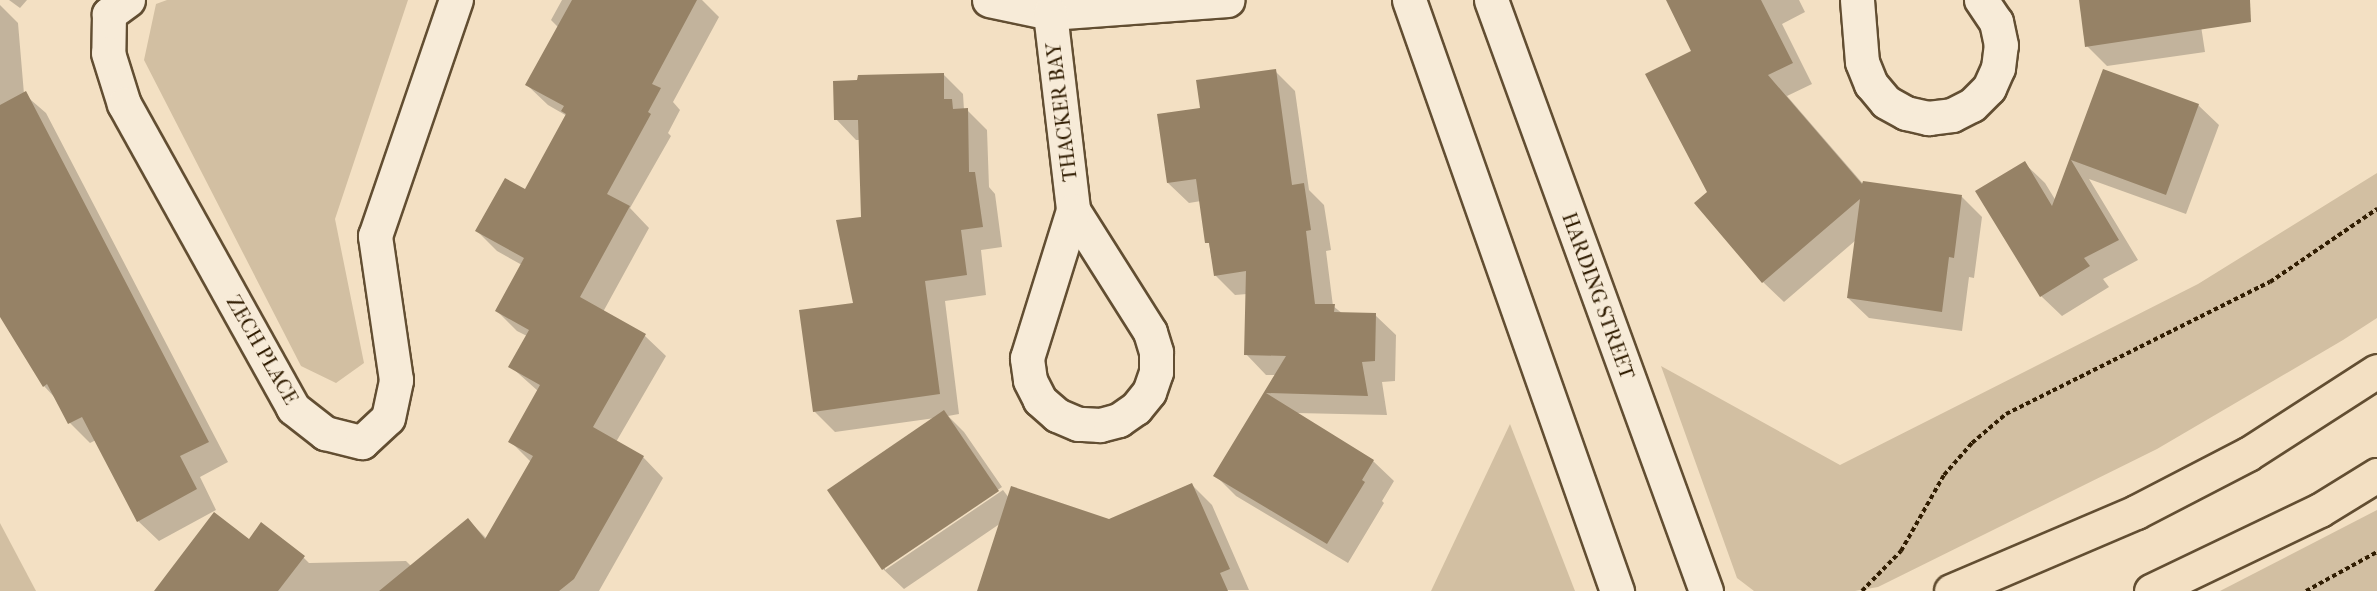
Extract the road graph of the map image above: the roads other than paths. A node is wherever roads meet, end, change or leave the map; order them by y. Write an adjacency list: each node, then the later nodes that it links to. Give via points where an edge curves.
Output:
1 (128, 0): 2 (street, ZECH PLACE, via 109,14 108,53 124,104 293,408 325,433 362,442 388,418 396,380 375,236)
2 (456, 0)
3 (989, 0): 9 (street)
4 (1228, 0): 9 (street)
5 (1409, 0): 13 (street)
6 (1491, 0): 14 (street, HARDING STREET)
7 (1857, 0): 8 (street, via 1862,62 1870,84 1886,102 1906,114 1928,118 1952,115 1972,105 1989,88 1998,68 2001,45 1996,22)
8 (1981, 0)
9 (1050, 13): 10 (street, THACKER BAY)
10 (1073, 210): 10 (street, THACKER BAY, via 1027,358 1030,380 1040,400 1057,415 1078,424 1100,425 1119,420 1149,392 1156,372 1156,352 1150,332)
11 (2377, 371): 15 (main road, via 2248,454 2167,496)
12 (2377, 475): 16 (main road, via 2320,510)
13 (1617, 591)
14 (1706, 591)
15 (1952, 591)
16 (2151, 591)

